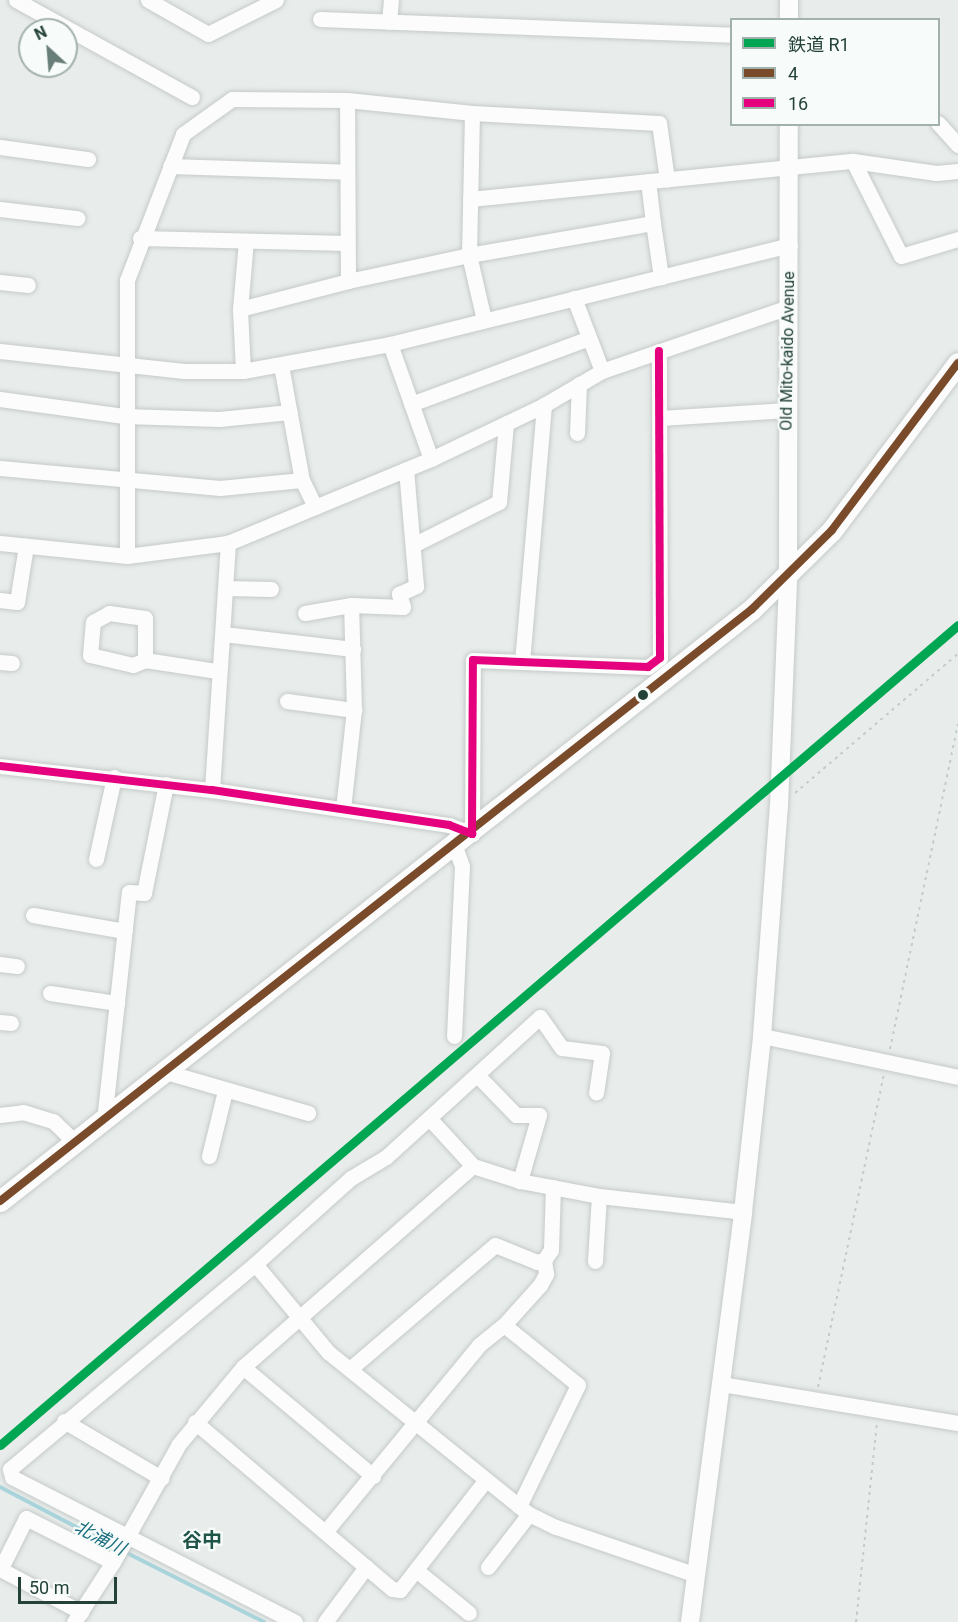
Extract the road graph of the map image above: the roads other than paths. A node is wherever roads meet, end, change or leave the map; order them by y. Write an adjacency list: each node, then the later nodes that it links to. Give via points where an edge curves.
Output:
1 (16, 0): 10 (street)
2 (150, 0): 3 (street, via 208,34)
3 (276, 0)
4 (391, 0): 8 (street)
5 (789, 0): 6 (street)
6 (789, 18)
7 (320, 19): 8 (street)
8 (389, 22): 9 (street)
9 (730, 35)
10 (192, 97)
11 (347, 100): 12 (street); 20 (street, via 232,99 183,134); 22 (street)
12 (472, 113): 23 (street, via 659,123); 25 (street)
13 (940, 124): 15 (street)
14 (789, 126): 19 (street, Old Mito-kaido Avenue)
15 (958, 145)
16 (0, 147): 17 (street)
17 (88, 159)
18 (853, 161): 19 (street); 21 (street, via 936,172); 30 (street, via 901,256)
19 (788, 165): 23 (street); 33 (street, Old Mito-kaido Avenue)
20 (170, 166): 22 (street); 29 (street)
21 (958, 171)
22 (347, 172): 32 (street)
23 (667, 179): 24 (street)
24 (648, 181): 25 (street); 28 (street)
25 (470, 199): 34 (street)
26 (0, 209): 27 (street)
27 (77, 218)
28 (653, 223): 34 (street); 35 (street)
29 (140, 238): 31 (street); 48 (street, via 127,280)
30 (958, 239)
31 (246, 240): 32 (street); 41 (street)
32 (347, 243): 36 (street)
33 (790, 245): 35 (street); 40 (street, Old Mito-kaido Avenue)
34 (469, 255): 36 (street); 42 (street)
35 (661, 277): 39 (street)
36 (348, 280): 41 (street)
37 (0, 282): 38 (street)
38 (28, 285)
39 (574, 298): 42 (street); 43 (street)
40 (789, 308): 46 (street); 56 (street, Old Mito-kaido Avenue)
41 (240, 309): 50 (street)
42 (484, 320): 44 (street)
43 (590, 338): 51 (street); 54 (street)
44 (390, 344): 49 (street); 54 (street)
45 (0, 351): 48 (street)
46 (660, 351): 51 (street); 59 (street)
47 (958, 363): 73 (main road, via 873,479)
48 (125, 365): 50 (street); 58 (street)
49 (281, 365): 50 (street); 57 (street)
50 (243, 371)
51 (602, 371): 52 (street)
52 (579, 384): 55 (street); 61 (street)
53 (0, 399): 58 (street)
54 (411, 404): 62 (street)
55 (544, 405): 60 (street); 82 (street)
56 (787, 410): 59 (street); 73 (street, Old Mito-kaido Avenue)
57 (290, 412): 58 (street, via 219,419); 65 (street)
58 (124, 416): 66 (street)
59 (660, 418): 83 (street, via 660,658)
60 (506, 423): 62 (street); 70 (street, via 499,502)
61 (577, 433)
62 (431, 459): 64 (street)
63 (0, 468): 66 (street)
64 (406, 469): 67 (street); 70 (street)
65 (302, 480): 66 (street, via 220,488); 67 (street)
66 (124, 482): 72 (street)
67 (315, 507): 69 (street)
68 (0, 543): 71 (street)
69 (228, 543): 72 (street); 74 (street)
70 (412, 544): 77 (street, via 416,586 399,594 403,607)
71 (26, 546): 72 (street); 76 (street, via 17,602)
72 (127, 556)
73 (788, 577): 85 (main road); 103 (street, Old Mito-kaido Avenue, via 779,806)
74 (225, 588): 75 (street); 79 (street)
75 (271, 589)
76 (0, 600)
77 (351, 604): 78 (street); 80 (street)
78 (305, 613)
79 (223, 634): 80 (street); 84 (street)
80 (353, 649): 87 (street)
81 (145, 660): 84 (street)
82 (522, 662): 83 (street, via 648,667); 93 (street, via 473,660)
83 (654, 663): 85 (street)
84 (217, 671): 91 (street)
85 (669, 678): 93 (main road)
86 (286, 701): 87 (street)
87 (354, 710): 92 (street)
88 (0, 766): 89 (street)
89 (114, 777): 90 (street); 95 (street)
90 (166, 784): 91 (street); 97 (street, via 144,893 129,892)
91 (212, 790): 92 (street)
92 (343, 809): 93 (street, via 449,825)
93 (472, 834): 94 (main road)
94 (455, 847): 102 (street, via 462,866); 104 (main road)
95 (96, 859)
96 (33, 915): 97 (street)
97 (125, 931): 101 (street)
98 (0, 964): 99 (street)
99 (17, 966)
100 (50, 993): 101 (street)
101 (117, 1003): 112 (street)
102 (454, 1036)
103 (762, 1036): 106 (street); 120 (street, Old Mito-kaido Avenue)
104 (166, 1072): 107 (street); 112 (main road)
105 (479, 1077): 108 (street, via 540,1017 562,1048 602,1053); 111 (street); 116 (street, via 516,1115 539,1115)
106 (958, 1077)
107 (225, 1091): 109 (street); 114 (street)
108 (596, 1093)
109 (308, 1113)
110 (0, 1115): 113 (street, via 23,1112 53,1121)
111 (429, 1118): 115 (street); 123 (street, via 386,1157 351,1178)
112 (104, 1121): 113 (main road)
113 (76, 1143): 119 (main road)
114 (209, 1156)
115 (473, 1166): 116 (street); 124 (street)
116 (520, 1181): 117 (street)
117 (553, 1187): 118 (street); 121 (street, via 551,1250)
118 (599, 1196): 120 (street); 122 (street)
119 (0, 1201)
120 (743, 1212): 128 (street, Old Mito-kaido Avenue)
121 (544, 1260): 125 (street, via 546,1274 540,1285); 127 (street, via 537,1262 495,1245)
122 (595, 1261)
123 (255, 1264): 124 (street); 129 (street)
124 (298, 1320): 126 (street); 127 (street, via 328,1352)
125 (504, 1325): 132 (street, via 479,1345); 136 (street, via 578,1385)
126 (243, 1367): 130 (street); 133 (street)
127 (351, 1368): 132 (street)
128 (722, 1384): 131 (street); 143 (street, Old Mito-kaido Avenue)
129 (64, 1420): 134 (street); 138 (street, via 10,1469 12,1477)
130 (195, 1422): 134 (street); 137 (street)
131 (958, 1423)
132 (416, 1424): 133 (street); 135 (street)
133 (373, 1476): 137 (street)
134 (161, 1478): 138 (street)
135 (485, 1481): 136 (street); 142 (street)
136 (524, 1510): 140 (street); 143 (street, via 556,1527)
137 (325, 1532): 139 (street)
138 (120, 1549): 141 (street, via 26,1518); 145 (street); 146 (street)
139 (366, 1567): 142 (street, via 392,1590 400,1590); 147 (street)
140 (488, 1567)
141 (1, 1569): 145 (street)
142 (416, 1570): 144 (street)
143 (696, 1575): 148 (street, Old Mito-kaido Avenue)
144 (469, 1613)
145 (78, 1617)
146 (295, 1622)
147 (325, 1622)
148 (690, 1622)

